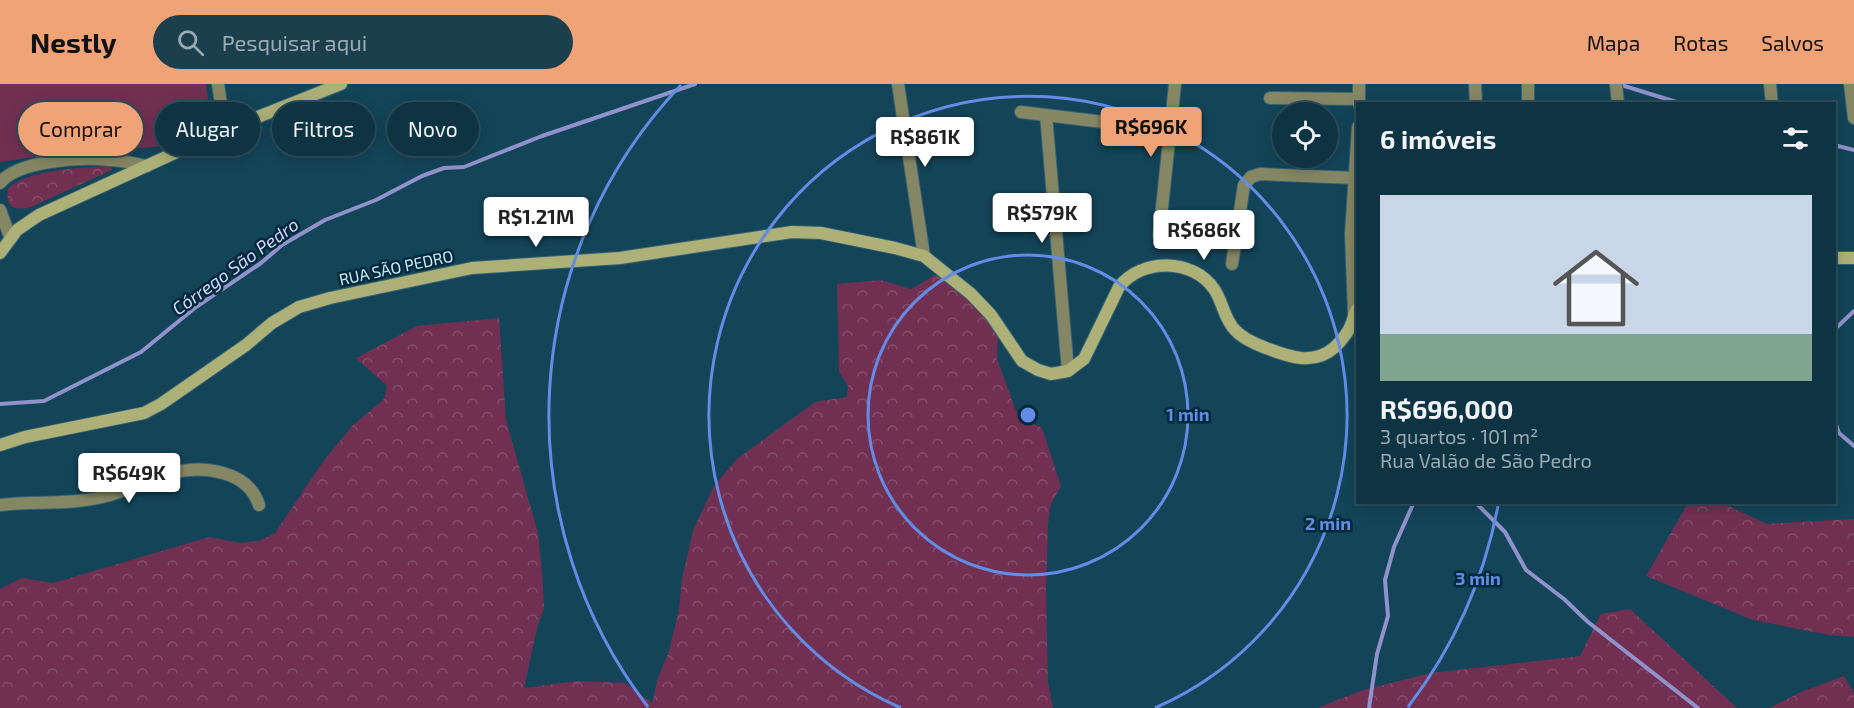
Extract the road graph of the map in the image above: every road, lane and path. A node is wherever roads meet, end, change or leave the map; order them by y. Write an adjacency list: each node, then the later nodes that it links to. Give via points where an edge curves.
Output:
1 (218, 84): 12 (street)
2 (341, 84): 18 (street)
3 (898, 84): 30 (street)
4 (1175, 84): 20 (street)
5 (1359, 84): 11 (street)
6 (1476, 84): 13 (street)
7 (1528, 84): 14 (street)
8 (1770, 84): 15 (street)
9 (1850, 84): 19 (street)
10 (1270, 98): 11 (street)
11 (1359, 101)
12 (221, 102)
13 (1476, 102)
14 (1528, 102)
15 (1772, 102)
16 (1021, 112): 17 (street)
17 (1046, 115): 20 (street); 35 (street)
18 (260, 116)
19 (1854, 118)
20 (1169, 130): 27 (street)
21 (169, 156): 23 (street)
22 (1356, 161): 24 (street)
23 (147, 166): 25 (street, via 82,159 23,168); 28 (street, via 39,215)
24 (1355, 178): 33 (street, via 1260,174 1251,177 1244,185); 34 (street, via 1351,234)
25 (0, 183)
26 (0, 210): 28 (street)
27 (1159, 236)
28 (10, 237): 29 (street)
29 (0, 253)
30 (924, 256): 35 (street, RUA SÃO PEDRO, via 991,315 1022,361 1044,373); 36 (street, RUA SÃO PEDRO, via 821,233 792,232 620,258 472,268 299,307 144,413)
31 (1836, 258): 32 (street)
32 (1854, 258)
33 (1232, 264)
34 (1356, 310): 35 (street, via 1352,325 1334,348 1318,357 1295,358 1255,344 1234,330 1215,290 1200,276 1175,267 1148,267 1126,277 1084,359)
35 (1068, 371)
36 (0, 445)
37 (0, 505): 38 (street, via 101,498 172,473 194,470 235,477 256,495)
38 (259, 505)

